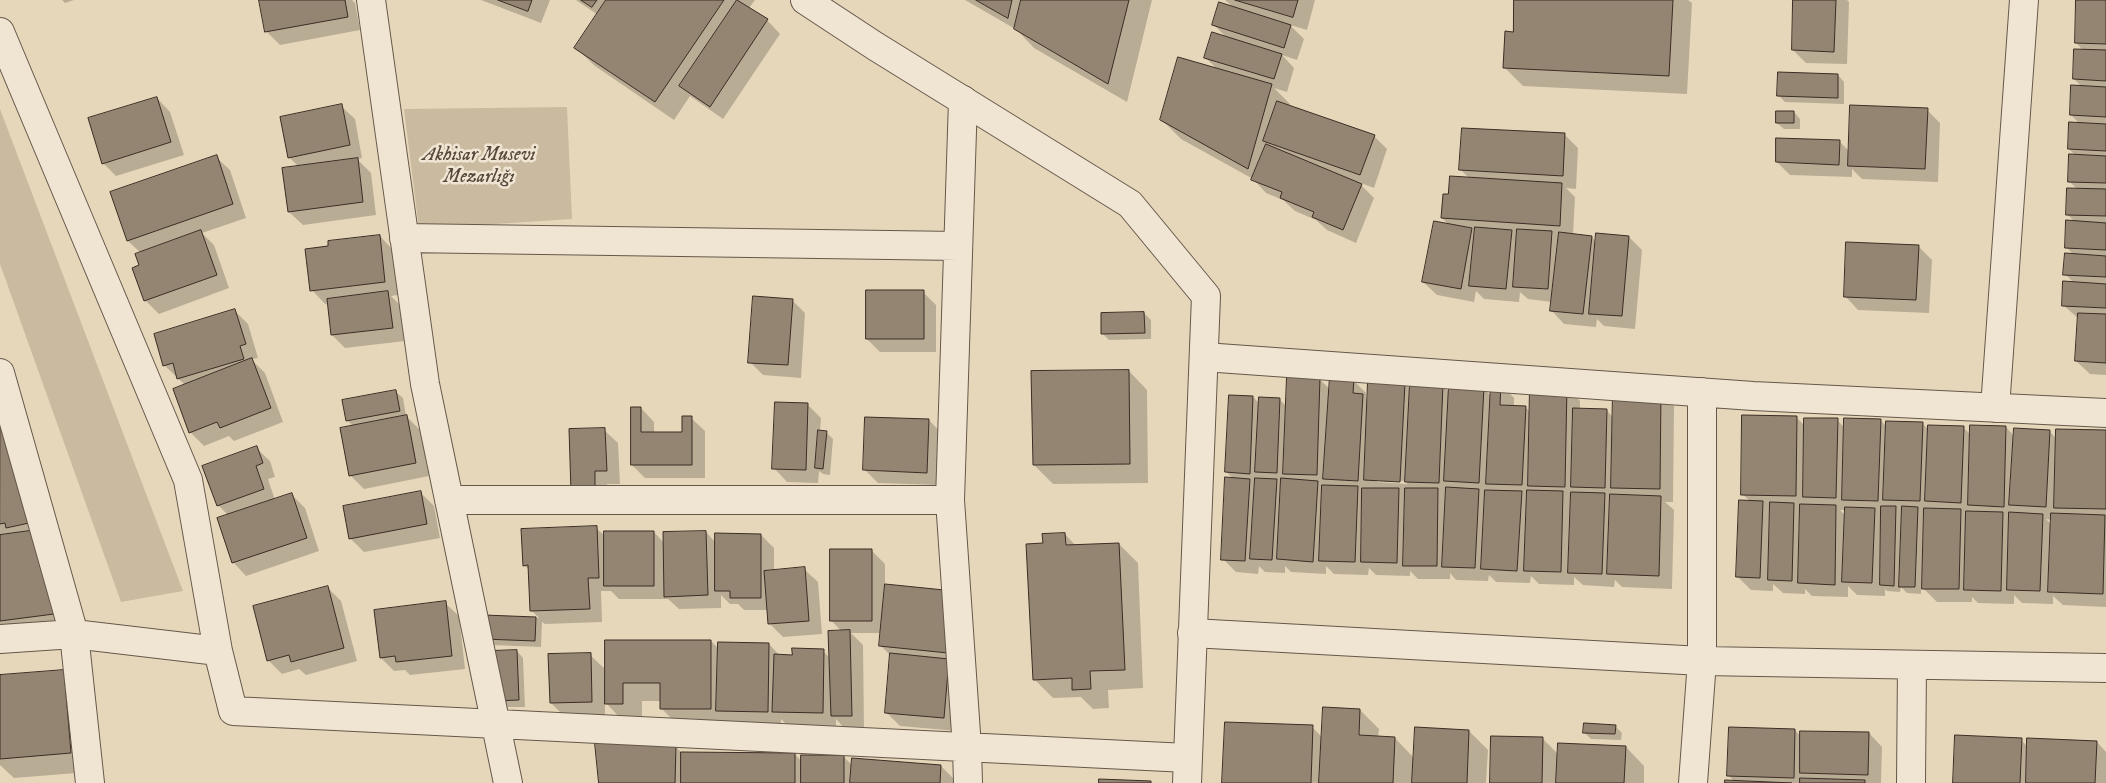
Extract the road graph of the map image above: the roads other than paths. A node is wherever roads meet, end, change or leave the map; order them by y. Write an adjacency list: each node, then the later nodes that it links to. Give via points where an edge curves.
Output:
1 (371, 0): 6 (street)
2 (806, 0): 5 (street)
3 (2024, 0): 11 (street)
4 (0, 32): 18 (street, via 188,480)
5 (963, 100): 7 (street); 8 (street, via 1130,204 1206,296)
6 (404, 238): 7 (street); 13 (street, via 425,384)
7 (958, 246): 14 (street)
8 (1204, 357): 10 (street); 15 (street)
9 (0, 374): 16 (street)
10 (1702, 392): 11 (street); 19 (street)
11 (1995, 408): 12 (street)
12 (2106, 413)
13 (449, 500): 14 (street); 22 (street)
14 (950, 500): 23 (street)
15 (1192, 633): 19 (street); 24 (street)
16 (74, 634): 17 (street); 18 (street); 25 (street)
17 (0, 640)
18 (218, 651): 22 (street, via 234,712)
19 (1702, 662): 20 (street); 28 (street)
20 (1912, 665): 21 (street); 29 (street)
21 (2106, 668)
22 (496, 724): 23 (street); 26 (street)
23 (967, 748): 24 (street); 27 (street)
24 (1187, 771)
25 (90, 783)
26 (508, 783)
27 (968, 783)
28 (1692, 783)
29 (1912, 783)

